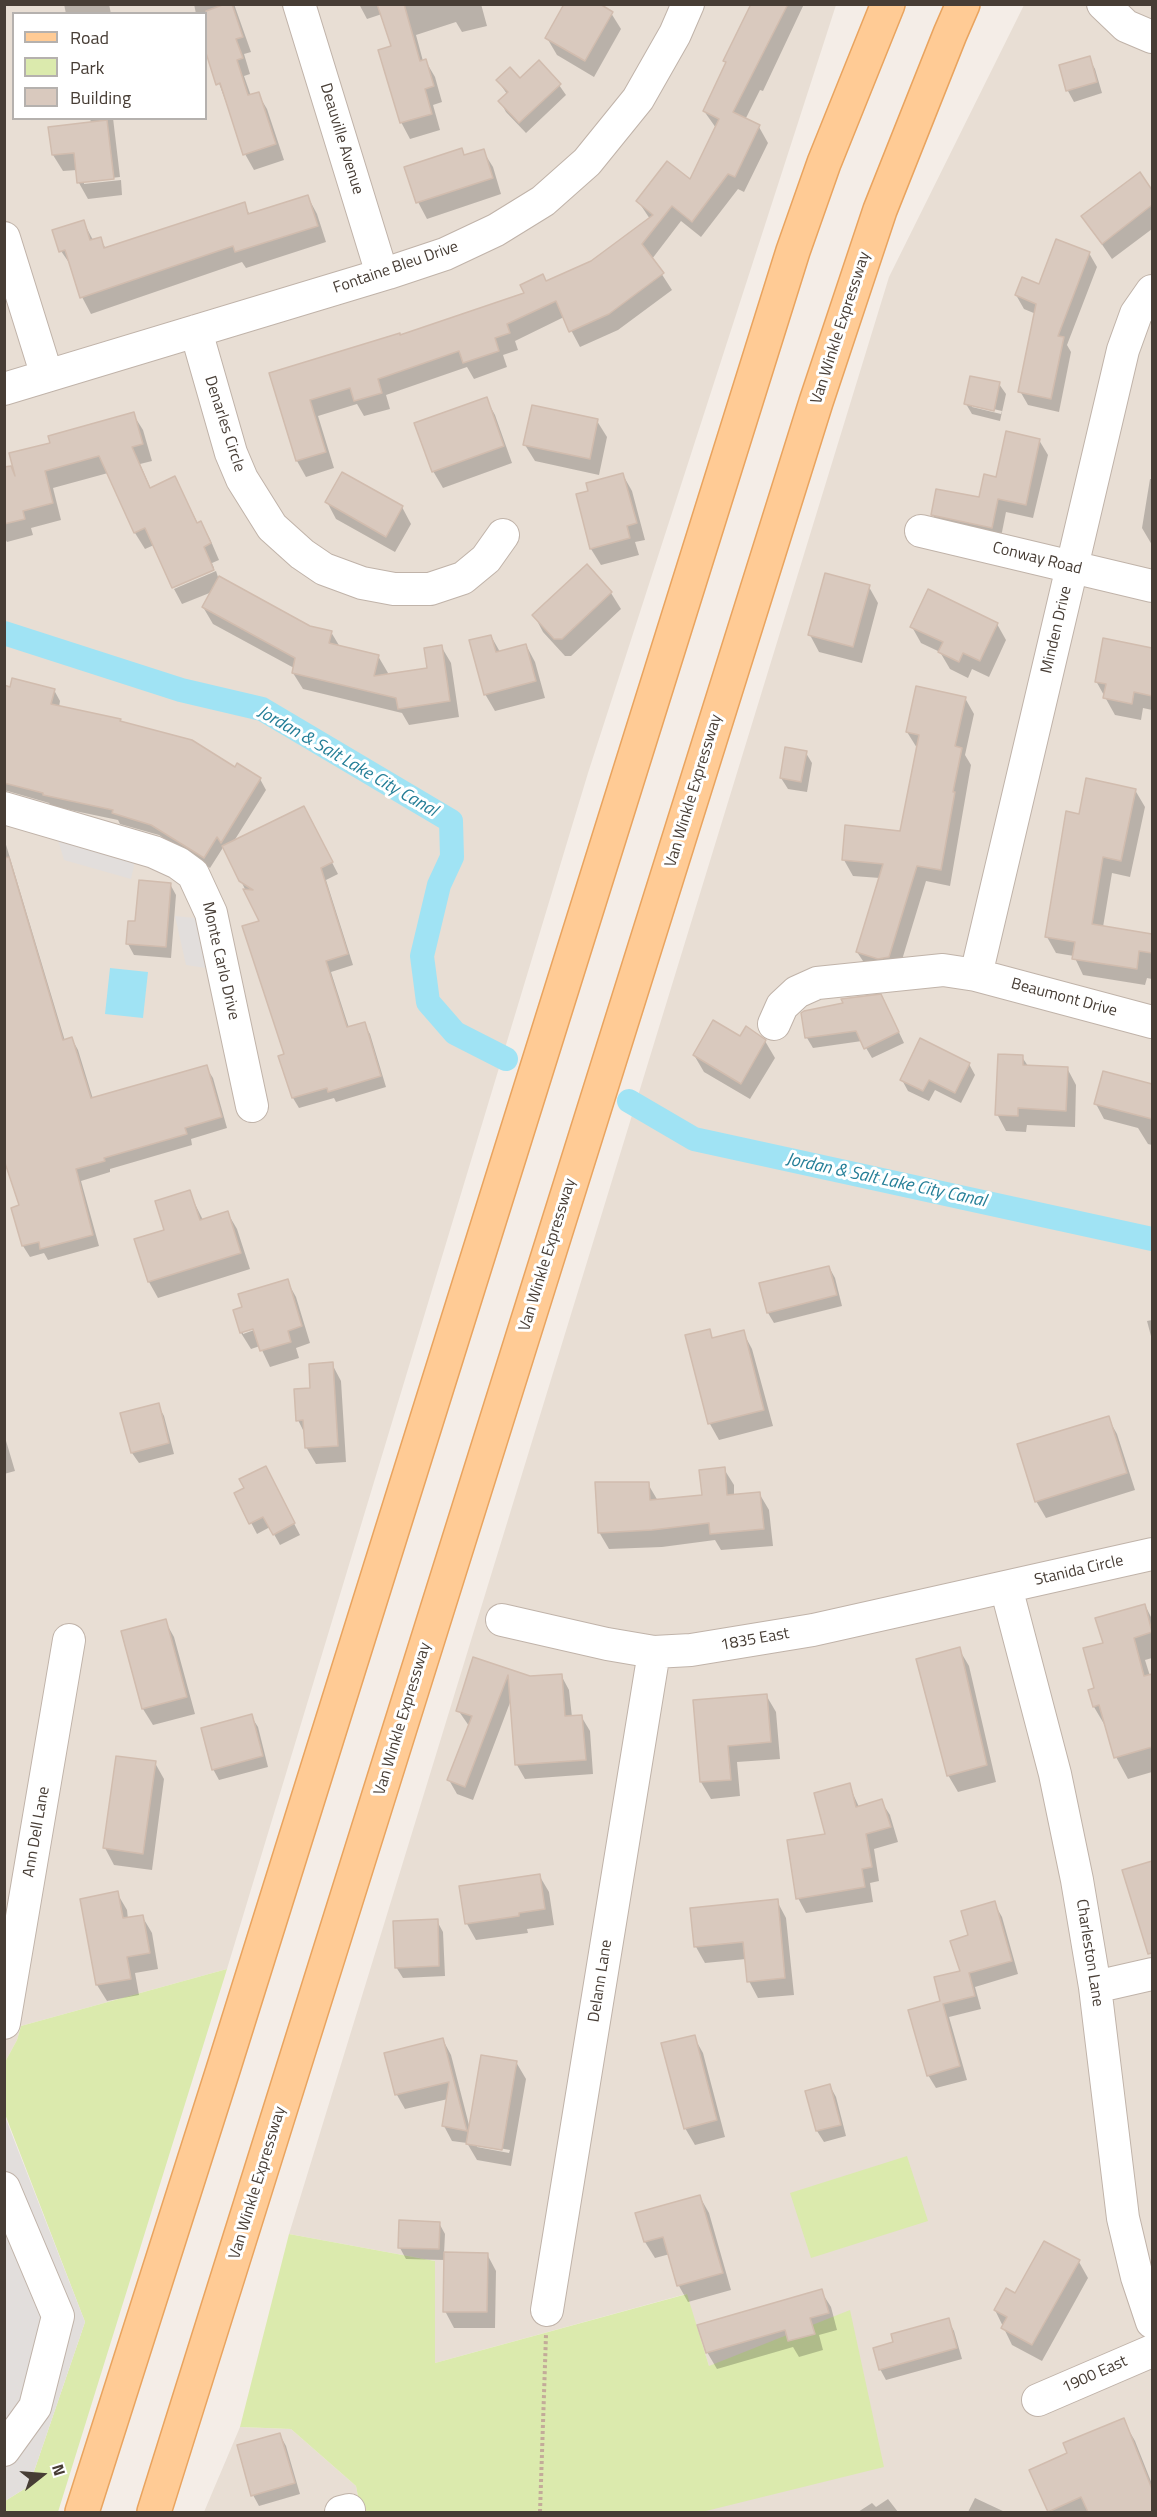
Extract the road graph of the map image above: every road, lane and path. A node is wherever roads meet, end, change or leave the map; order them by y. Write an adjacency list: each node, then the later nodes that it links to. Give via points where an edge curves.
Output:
1 (299, 4): 8 (street, Deauville Avenue)
2 (688, 4): 8 (street, Fontaine Bleu Drive, via 638,99 587,162 543,201 496,230 445,254)
3 (888, 4): 36 (main road, via 793,251)
4 (963, 4): 37 (main road, Van Winkle Expressway, via 880,210 816,402)
5 (1103, 4): 6 (street, via 1125,26)
6 (1152, 37)
7 (4, 238): 11 (street)
8 (382, 274): 10 (street, Fontaine Bleu Drive)
9 (1152, 291): 15 (street, Minden Drive, via 1136,314 1123,350)
10 (196, 331): 11 (street, Fontaine Bleu Drive); 14 (street, Denarles Circle, via 242,479 272,527 302,554 324,568 362,583 394,589 430,589 463,578 486,559)
11 (47, 376): 12 (street, Fontaine Bleu Drive)
12 (4, 389)
13 (921, 531): 15 (street, Conway Road)
14 (503, 535)
15 (1072, 567): 16 (street, Conway Road); 18 (street, Minden Drive)
16 (1152, 586)
17 (4, 808): 21 (street, Monte Carlo Drive, via 154,852 194,874 211,913)
18 (975, 975): 19 (street, Beaumont Drive); 20 (street, Beaumont Drive, via 943,970 817,983 797,992 782,1006)
19 (1152, 1022)
20 (774, 1024)
21 (252, 1106)
22 (1152, 1554): 23 (street, Stanida Circle)
23 (1006, 1587): 26 (street, 1835 East, via 770,1638); 28 (street, Charleston Lane, via 1057,1784)
24 (502, 1620): 26 (street, 1835 East)
25 (69, 1640): 29 (street, Ann Dell Lane)
26 (654, 1652): 31 (street, Delann Lane)
27 (1152, 1974): 28 (street)
28 (1095, 1987): 32 (street, Charleston Lane, via 1123,2218)
29 (4, 2023)
30 (4, 2188): 35 (street, via 58,2316 35,2407)
31 (547, 2310): 38 (path)
32 (1152, 2322)
33 (1152, 2351): 34 (street, 1900 East)
34 (1038, 2400)
35 (4, 2450)
36 (82, 2512)
37 (154, 2512)
38 (540, 2512)

